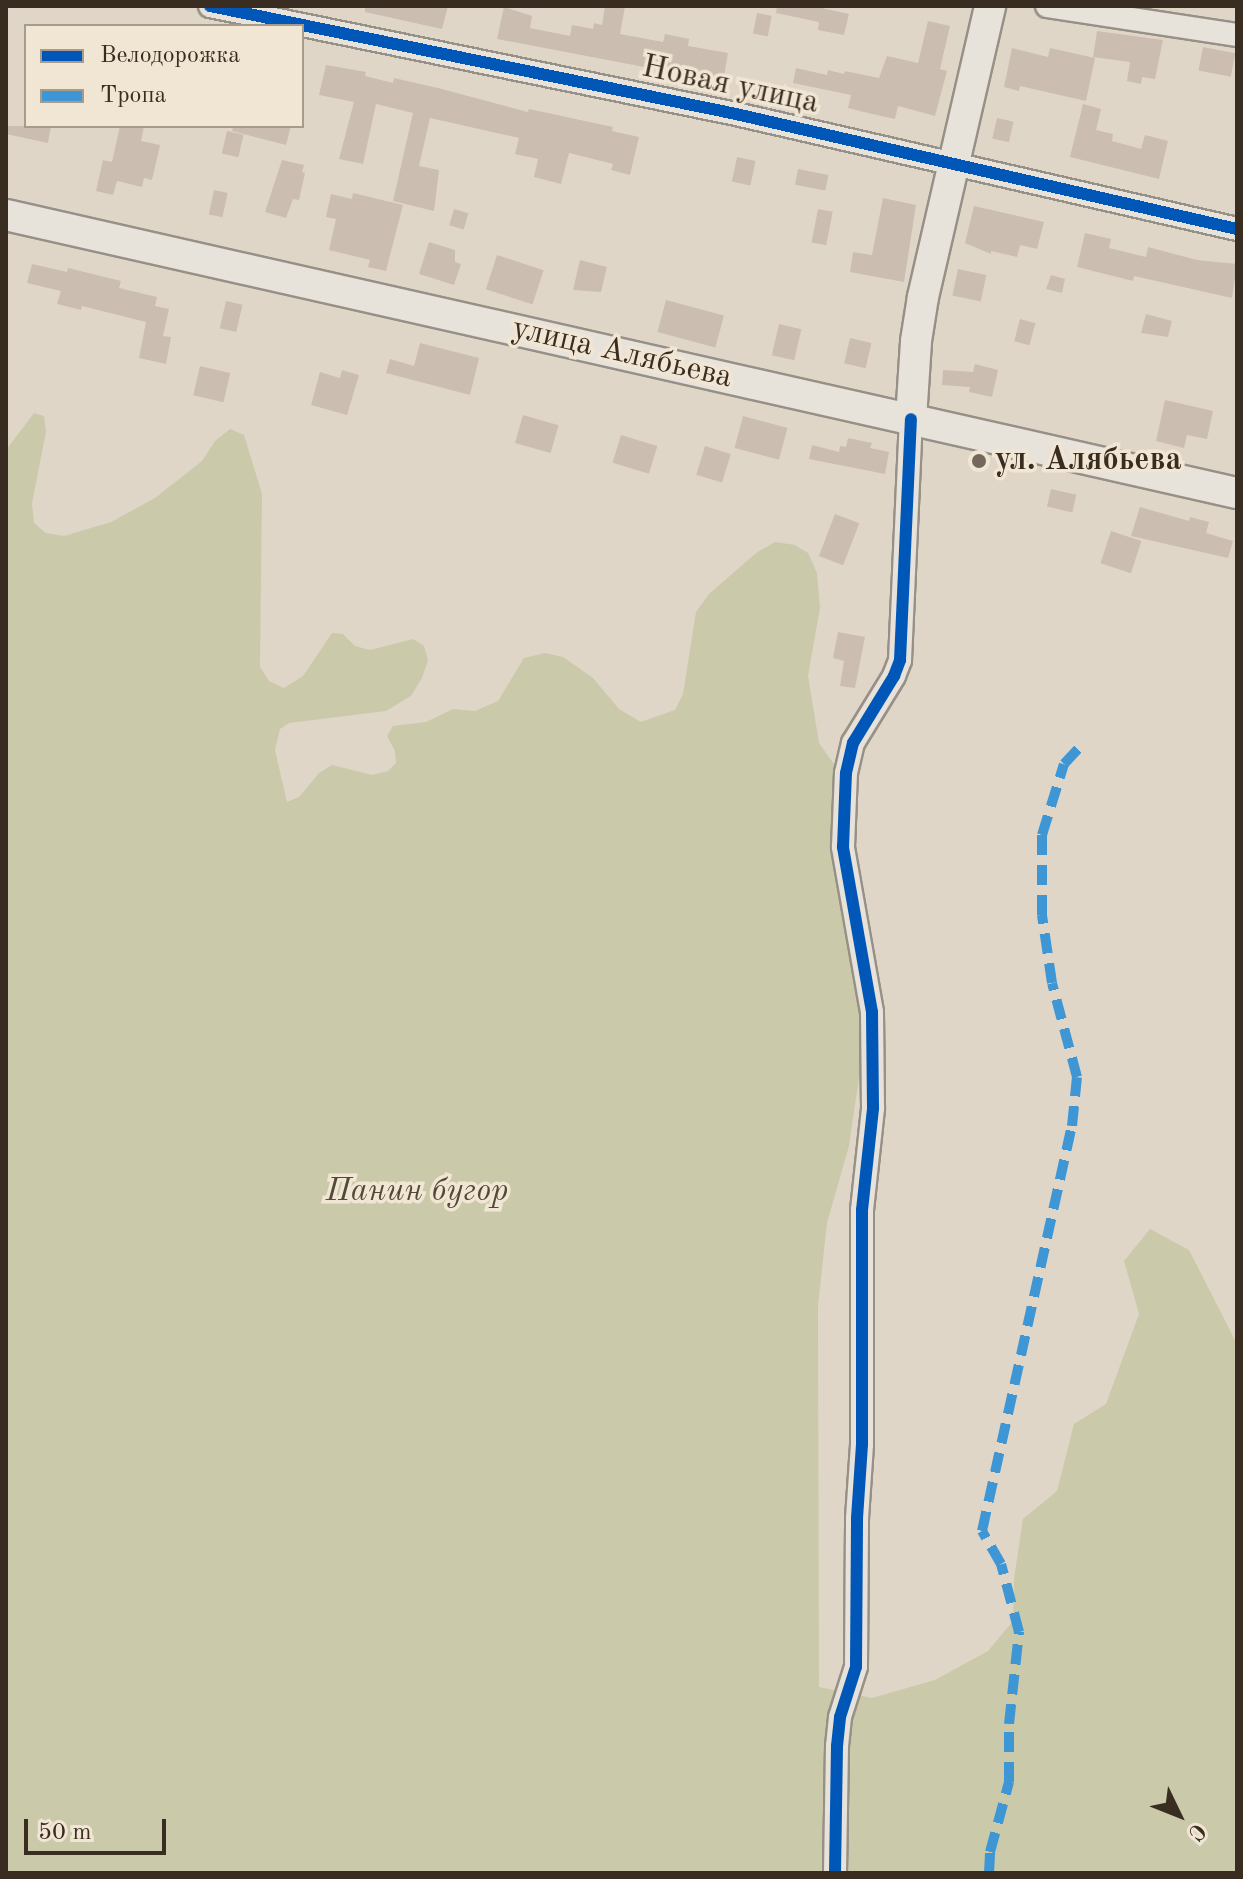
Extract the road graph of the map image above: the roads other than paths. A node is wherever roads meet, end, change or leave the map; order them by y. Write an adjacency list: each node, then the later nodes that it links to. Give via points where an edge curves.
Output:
1 (210, 6): 4 (street, Новая улица)
2 (990, 6): 7 (main road)
3 (1047, 6): 6 (street)
4 (296, 24)
5 (304, 26): 7 (street, Новая улица)
6 (1237, 35)
7 (954, 161): 9 (street, Новая улица); 10 (main road, via 918,326)
8 (6, 215): 10 (main road, улица Алябьева)
9 (1237, 229)
10 (911, 419): 11 (main road, улица Алябьева); 12 (street, via 900,660 853,743 845,784 843,847 872,1012 873,1108 862,1210 856,1667 837,1746)
11 (1237, 493)
12 (835, 1873)

